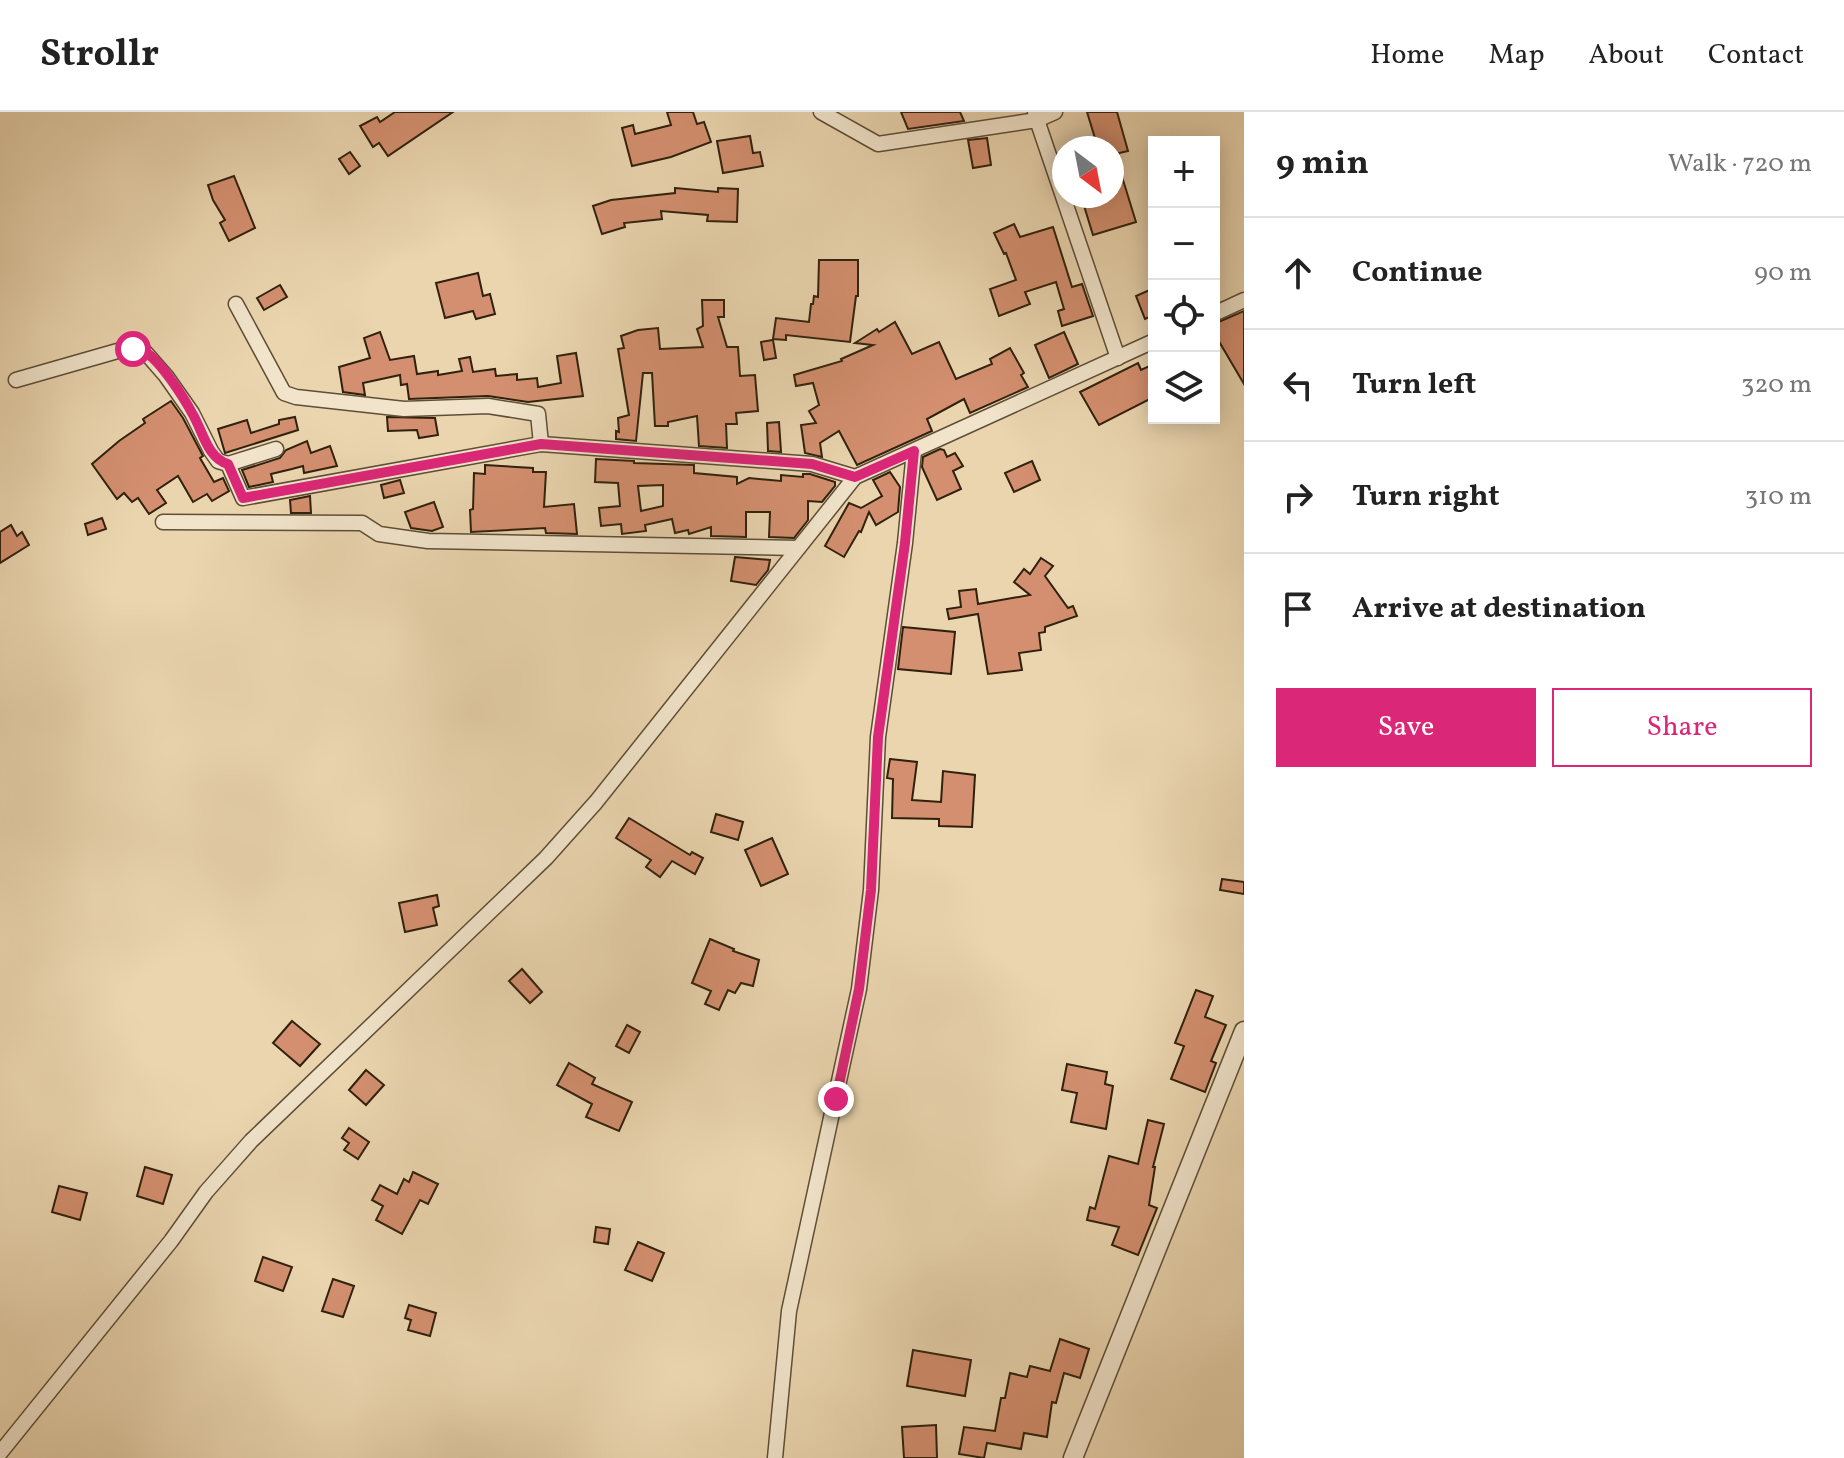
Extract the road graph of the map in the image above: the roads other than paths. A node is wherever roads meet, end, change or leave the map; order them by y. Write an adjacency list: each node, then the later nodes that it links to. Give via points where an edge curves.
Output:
1 (821, 112): 3 (street, via 878,144)
2 (1055, 112): 3 (street)
3 (1036, 116): 8 (street)
4 (1244, 300): 6 (street)
5 (236, 304): 10 (street, via 284,393 404,409 488,406 538,414)
6 (1220, 311)
7 (1148, 344): 8 (street)
8 (1118, 358): 12 (street)
9 (16, 380): 13 (street, via 121,350 145,352 192,413 218,461)
10 (541, 444): 13 (street, via 243,498); 14 (street, via 812,464)
11 (276, 449): 13 (street)
12 (914, 451): 14 (street); 19 (street, via 878,737 871,890 859,989 789,1311)
13 (228, 464)
14 (855, 477): 16 (street)
15 (163, 522): 16 (street, via 362,523 379,534 428,541)
16 (798, 548): 18 (street, via 546,858 262,1130 206,1192)
17 (1244, 1031): 20 (street)
18 (0, 1453)
19 (775, 1458)
20 (1073, 1458)

